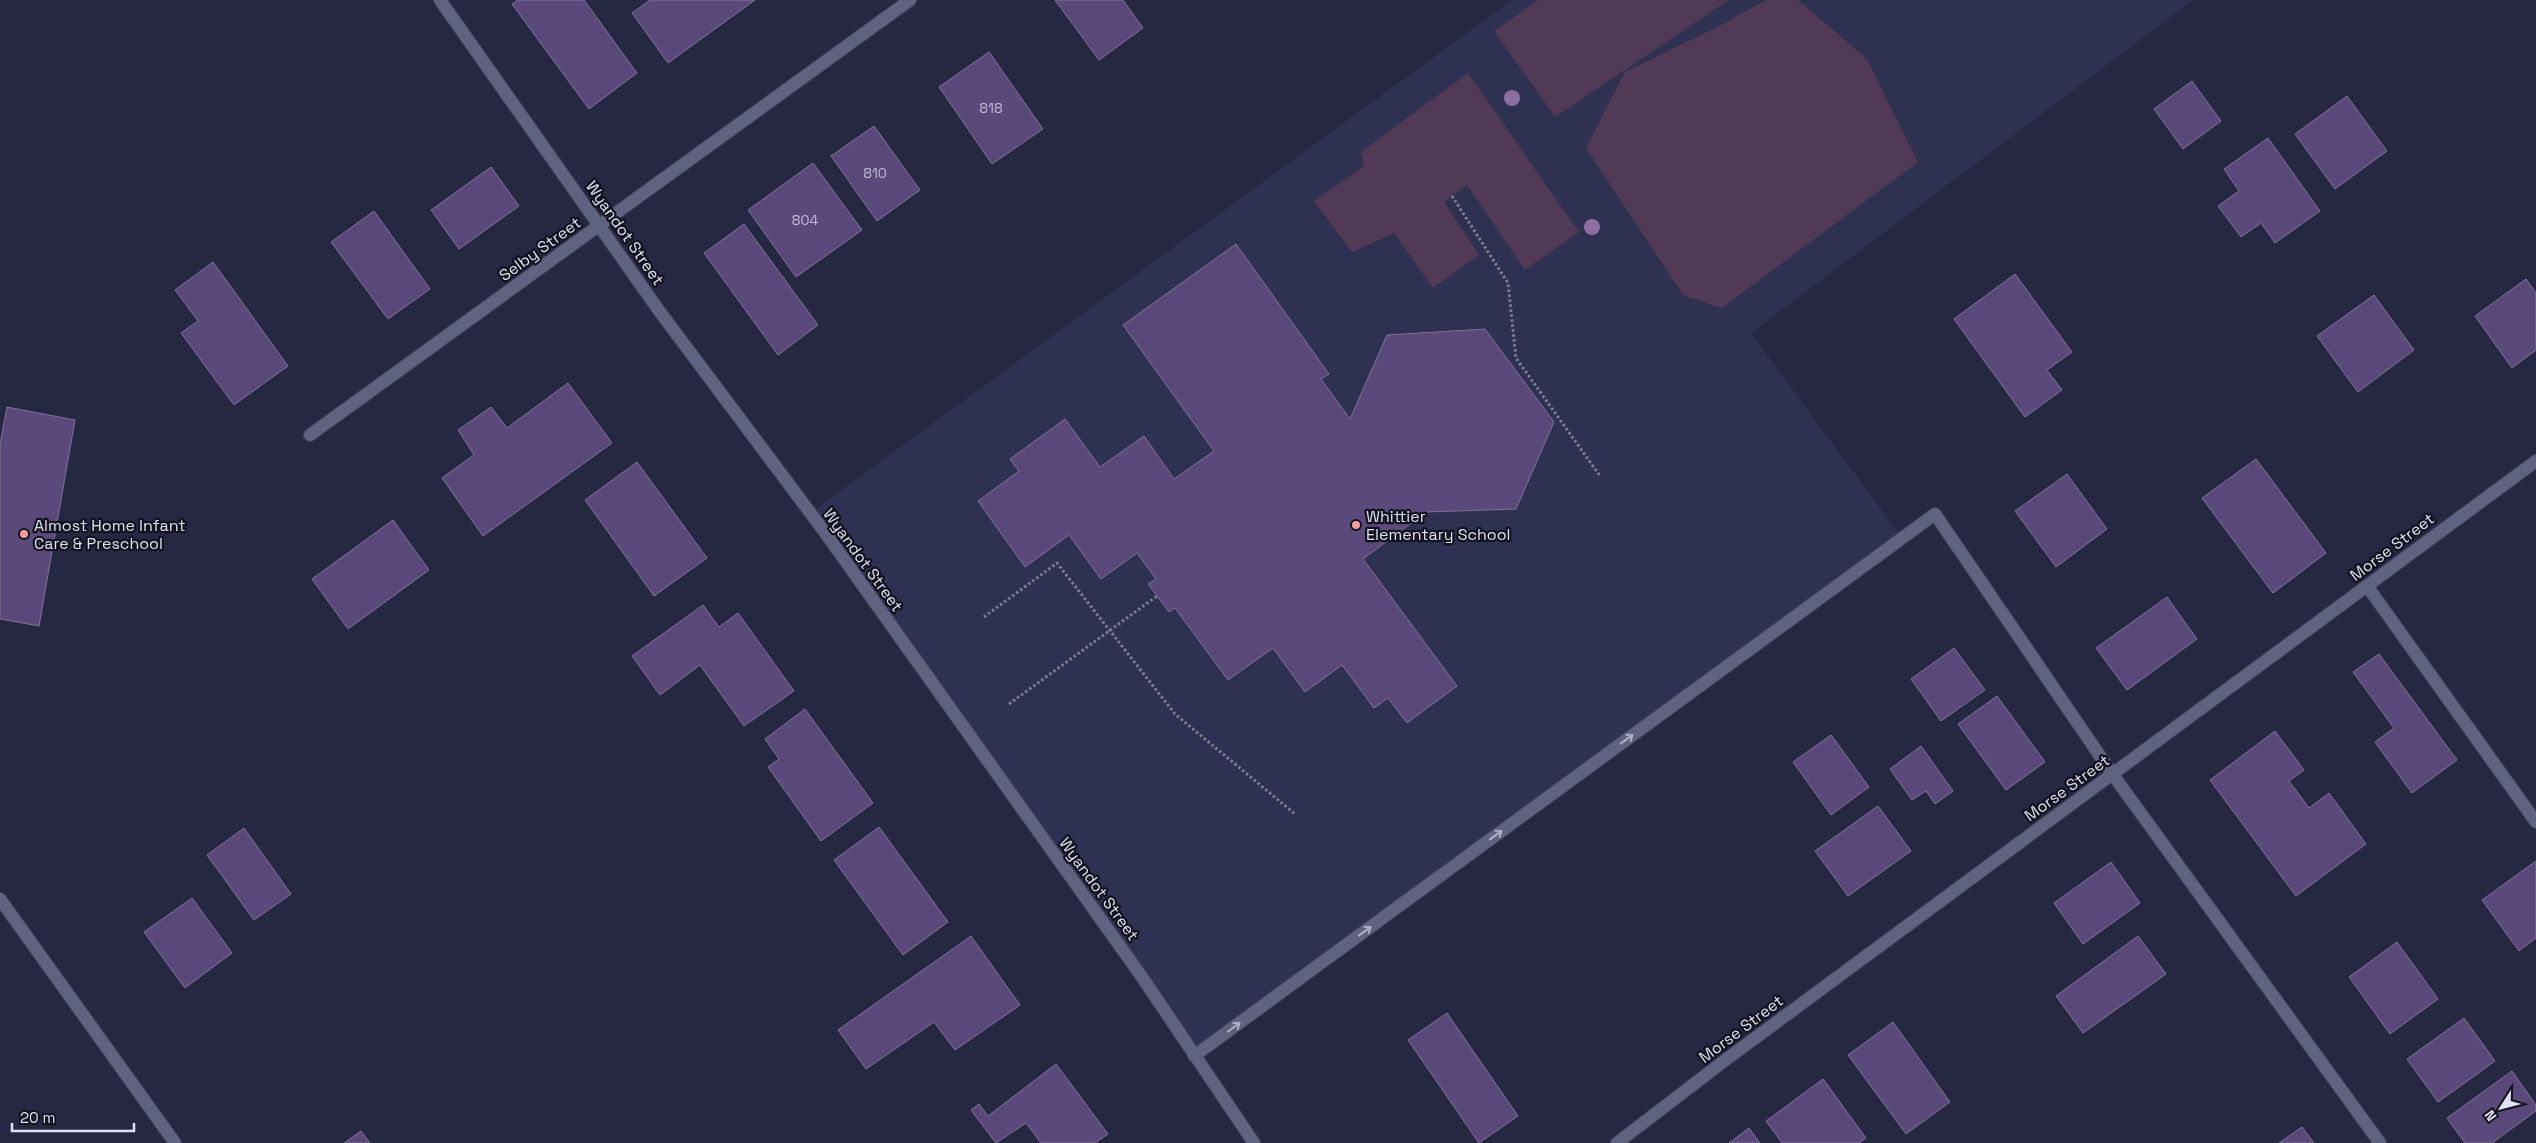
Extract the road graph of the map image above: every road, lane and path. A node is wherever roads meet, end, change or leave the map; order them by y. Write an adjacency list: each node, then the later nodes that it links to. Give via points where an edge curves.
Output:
1 (440, 0): 4 (street, Wyandot Street)
2 (910, 0): 4 (street, Selby Street)
3 (1452, 196): 7 (path, via 1508,283 1516,358)
4 (599, 226): 5 (street, Selby Street); 17 (street, Wyandot Street, via 829,540 1142,978)
5 (310, 434)
6 (2536, 460): 8 (street, Morse Street)
7 (1600, 476)
8 (2367, 586): 13 (street, Morse Street); 15 (street)
9 (1157, 596): 11 (path)
10 (984, 616): 11 (path, via 1057,563)
11 (1110, 631): 12 (path); 14 (path, via 1175,714)
12 (1009, 704)
13 (2112, 775): 17 (street, one-way to 13, via 1935,514); 20 (street, Morse Street); 21 (street)
14 (1295, 814)
15 (2536, 822)
16 (0, 899): 18 (street)
17 (1194, 1056): 19 (street, Wyandot Street)
18 (175, 1143)
19 (1254, 1143)
20 (1617, 1143)
21 (2380, 1143)

